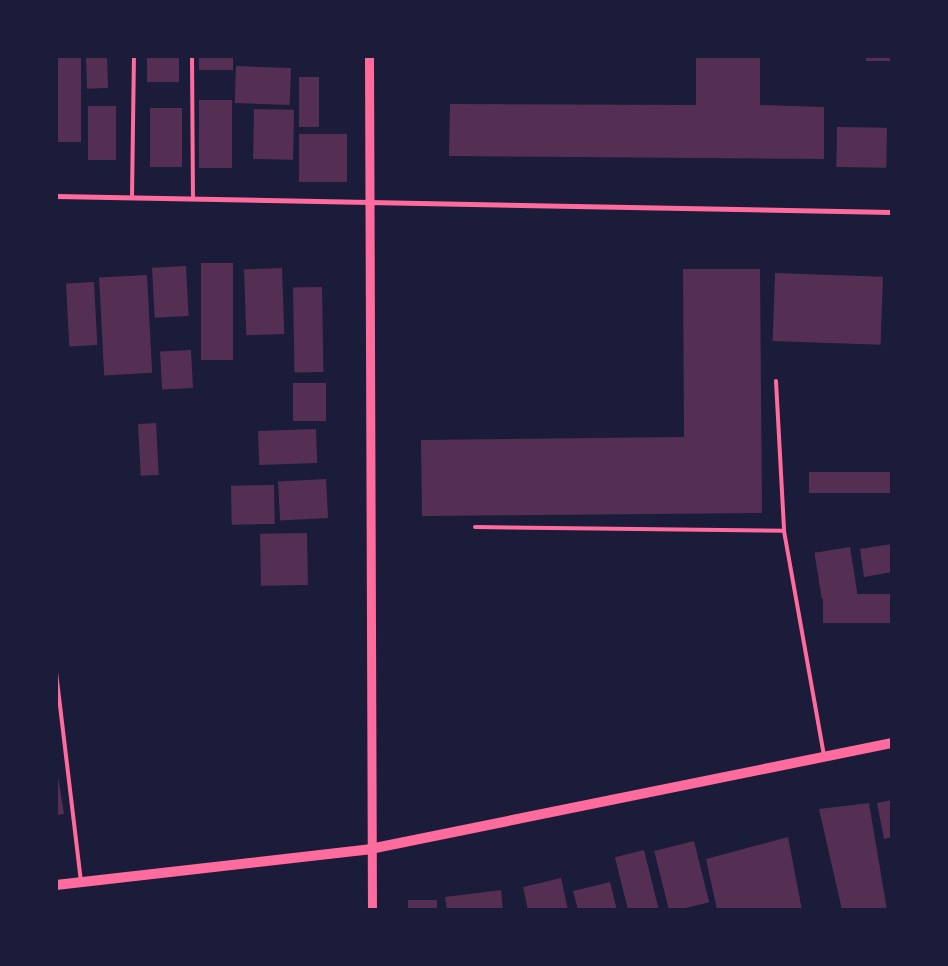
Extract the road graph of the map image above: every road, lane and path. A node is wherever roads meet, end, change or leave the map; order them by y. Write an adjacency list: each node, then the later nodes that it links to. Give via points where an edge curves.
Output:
1 (134, 56): 5 (lane)
2 (192, 56): 6 (lane)
3 (369, 56): 7 (street)
4 (56, 196): 5 (street)
5 (132, 197): 6 (street)
6 (193, 198): 7 (street)
7 (370, 202): 8 (street); 15 (street)
8 (892, 212)
9 (776, 382): 11 (lane)
10 (475, 527): 11 (lane)
11 (784, 531): 14 (lane)
12 (56, 672): 16 (lane)
13 (892, 743): 14 (main road)
14 (824, 757): 15 (main road)
15 (370, 849): 16 (main road); 18 (street)
16 (82, 882): 17 (main road)
17 (56, 885)
18 (372, 910)

